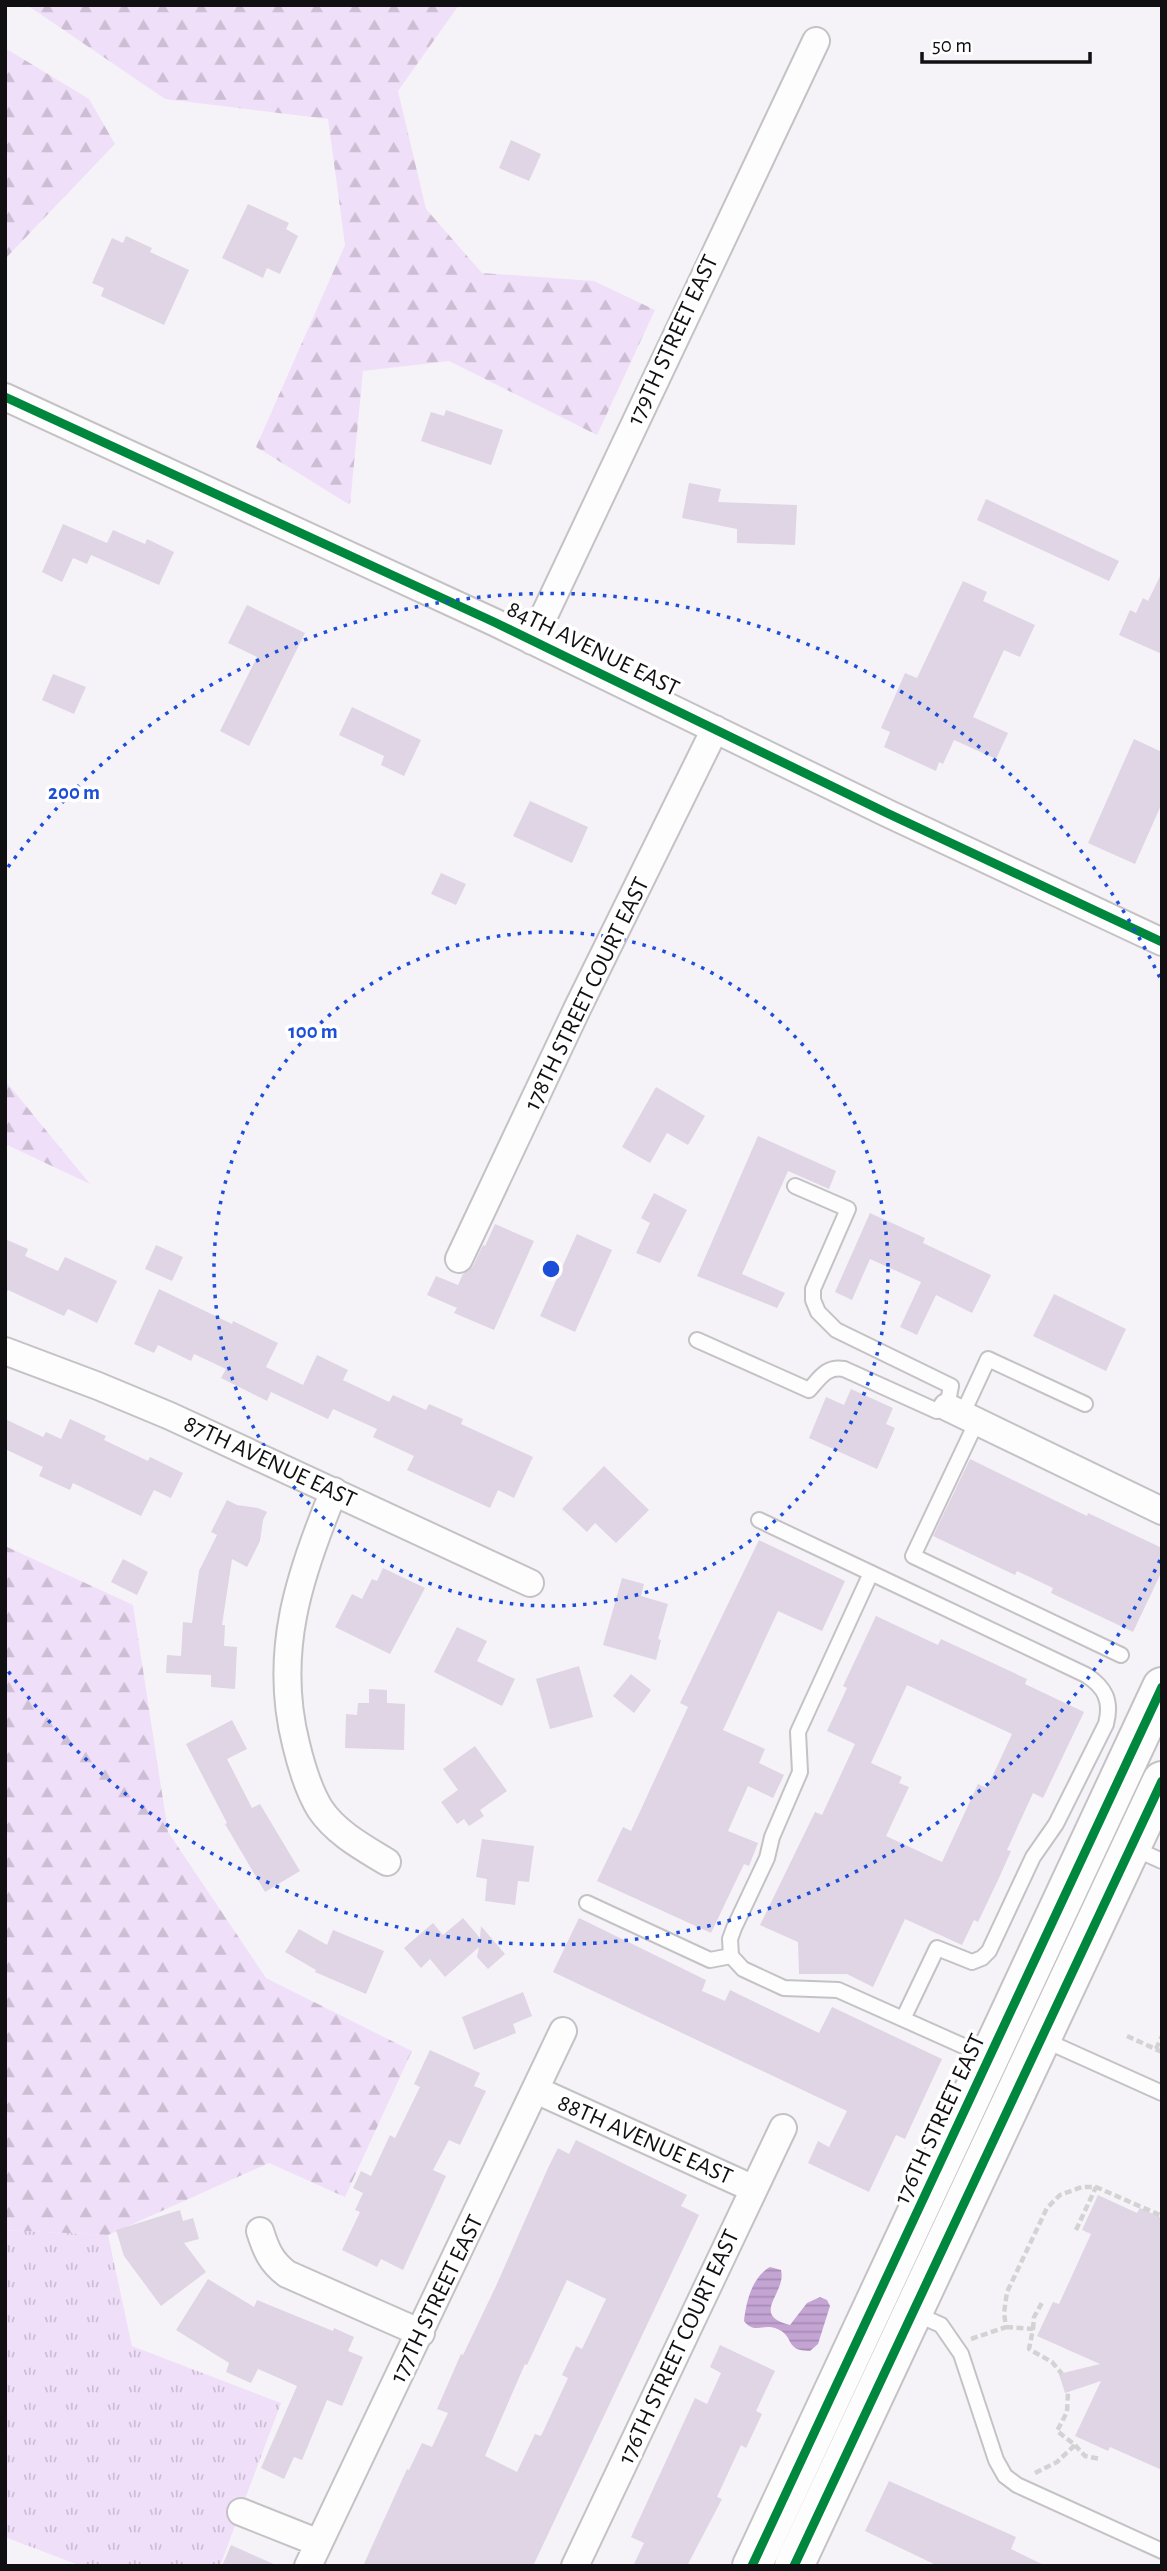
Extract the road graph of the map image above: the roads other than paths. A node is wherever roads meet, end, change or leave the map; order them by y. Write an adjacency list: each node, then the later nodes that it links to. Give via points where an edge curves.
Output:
1 (816, 41): 3 (street, 179TH STREET EAST)
2 (5, 397): 3 (street, 84TH AVENUE EAST)
3 (532, 641): 4 (street, 84TH AVENUE EAST)
4 (715, 729): 5 (street, 84TH AVENUE EAST); 7 (street, 178TH STREET COURT EAST)
5 (1162, 942)
6 (795, 1186): 11 (lane, via 848,1209 813,1289 818,1312 836,1330 951,1386)
7 (459, 1259)
8 (697, 1340): 11 (lane, via 809,1390 826,1371 844,1369 937,1412)
9 (5, 1351): 12 (street, 87TH AVENUE EAST, via 110,1391)
10 (1085, 1404): 11 (lane, via 988,1359)
11 (962, 1414): 13 (street); 17 (lane, via 913,1556)
12 (334, 1491): 16 (street, 87TH AVENUE EAST); 21 (street, via 309,1552 293,1609 286,1672 289,1716 320,1809 346,1836)
13 (1162, 1511)
14 (760, 1520): 15 (lane)
15 (871, 1573): 23 (lane, via 798,1732 800,1772 734,1928); 24 (lane, via 1086,1675 1103,1690 1110,1710 989,1951 972,1962 937,1948)
16 (530, 1583)
17 (1121, 1656)
18 (1162, 1688): 27 (main road, 176TH STREET EAST)
19 (1162, 1781): 20 (main road)
20 (1146, 1854): 26 (main road)
21 (387, 1863)
22 (587, 1903): 23 (lane, via 710,1960)
23 (731, 1956): 24 (lane, via 743,1969 784,1988 831,1988)
24 (903, 2019): 27 (lane)
25 (563, 2031): 28 (street, 177TH STREET EAST)
26 (1041, 2038): 29 (lane); 34 (main road)
27 (990, 2057): 33 (main road, 176TH STREET EAST)
28 (536, 2090): 31 (street, 88TH AVENUE EAST); 35 (street, 177TH STREET EAST)
29 (1162, 2093)
30 (783, 2128): 31 (street, 176TH STREET COURT EAST)
31 (754, 2189): 40 (street, 176TH STREET COURT EAST)
32 (260, 2231): 35 (street, via 274,2265 288,2274)
33 (891, 2270): 39 (main road, via 901,2280 902,2293 823,2468); 41 (main road, 176TH STREET EAST)
34 (913, 2312): 37 (lane, via 942,2325 961,2354 1005,2476); 39 (main road)
35 (421, 2333): 38 (street, 177TH STREET EAST)
36 (241, 2512): 38 (street)
37 (1162, 2551)
38 (314, 2555)
39 (803, 2558)
40 (575, 2566)
41 (752, 2566)

